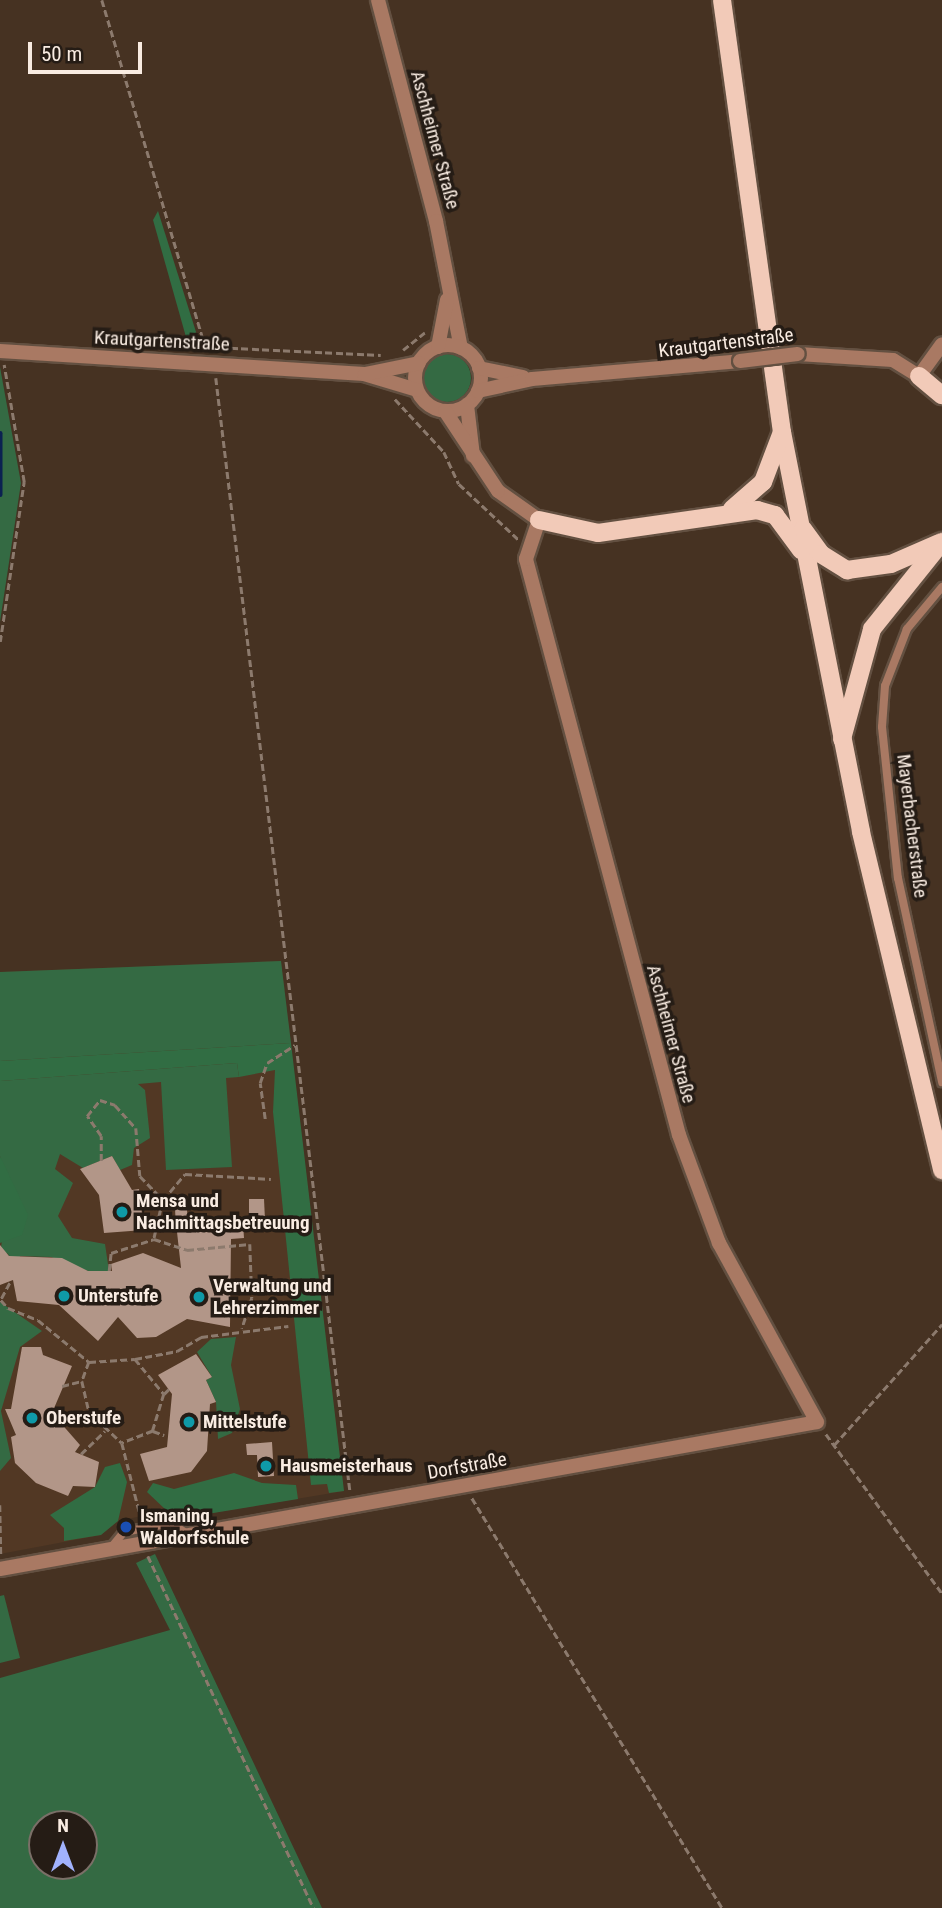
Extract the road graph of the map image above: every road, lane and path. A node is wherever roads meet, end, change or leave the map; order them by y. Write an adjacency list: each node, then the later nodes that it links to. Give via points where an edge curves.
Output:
1 (102, 0): 7 (path)
2 (378, 0): 4 (street, Aschheimer Straße)
3 (722, 0): 23 (main road)
4 (449, 292): 8 (street, Aschheimer Straße); 9 (street, Aschheimer Straße)
5 (96, 341): 7 (path)
6 (942, 344): 16 (street)
7 (205, 345): 11 (path)
8 (438, 347): 9 (street); 13 (street)
9 (461, 348): 14 (street, Aschheimer Straße)
10 (1, 351): 12 (street, Krautgartenstraße); 31 (path, via 24,482)
11 (394, 355)
12 (210, 362): 15 (street, Krautgartenstraße); 33 (path)
13 (419, 363): 15 (street, Krautgartenstraße); 18 (street)
14 (479, 368): 17 (street, Krautgartenstraße); 19 (street)
15 (364, 374): 18 (street, Krautgartenstraße)
16 (919, 376): 17 (street, Krautgartenstraße, bridge, via 893,360 798,354); 20 (main road)
17 (532, 379): 19 (street, Krautgartenstraße)
18 (417, 390): 22 (street, via 428,404)
19 (478, 391): 21 (street)
20 (942, 395)
21 (467, 405): 22 (street); 24 (street)
22 (445, 411): 24 (street)
23 (782, 432): 25 (main road, via 763,482); 27 (main road)
24 (473, 456): 26 (street, via 498,491)
25 (732, 509): 26 (main road, via 598,533); 29 (main road, via 775,515)
26 (539, 520): 52 (street, Aschheimer Straße, via 526,559 679,1135 719,1243)
27 (800, 524): 28 (main road, via 821,554 847,570 891,564); 29 (main road)
28 (942, 542): 32 (main road, via 872,629)
29 (806, 559): 32 (main road)
30 (942, 587): 34 (lane, Mayerbacherstraße, via 902,642 885,685 882,727 903,904)
31 (0, 642)
32 (842, 739): 37 (main road)
33 (296, 1044): 35 (path, via 267,1063 260,1083); 61 (path)
34 (942, 1082)
35 (265, 1119)
36 (101, 1161): 39 (path, via 100,1136 87,1116 100,1100 115,1105 136,1128 140,1176)
37 (942, 1170)
38 (271, 1179): 39 (path, via 185,1174)
39 (163, 1200): 40 (path)
40 (154, 1239): 41 (path, via 111,1253); 45 (path, via 187,1250 250,1244 252,1298)
41 (109, 1271)
42 (10, 1283): 47 (path, via 1,1300 8,1308 37,1320)
43 (942, 1324): 57 (path)
44 (288, 1326): 45 (path)
45 (242, 1328): 46 (path)
46 (135, 1359): 47 (path); 51 (path)
47 (89, 1362): 48 (path)
48 (82, 1381): 49 (path); 53 (path, via 89,1412)
49 (62, 1386)
50 (172, 1387): 51 (path)
51 (164, 1394): 54 (path)
52 (817, 1422): 57 (path); 59 (street, Dorfstraße)
53 (105, 1431): 56 (path); 58 (path)
54 (153, 1431): 55 (path); 56 (path)
55 (164, 1435)
56 (122, 1443): 62 (path)
57 (834, 1445): 68 (path)
58 (81, 1454)
59 (464, 1486): 61 (street, Dorfstraße); 70 (path)
60 (0, 1505): 66 (path)
61 (352, 1506): 63 (street, Dorfstraße)
62 (144, 1528): 63 (lane, via 171,1523); 65 (lane, via 124,1532)
63 (189, 1535): 64 (street, Dorfstraße)
64 (142, 1544): 65 (street, Dorfstraße); 69 (path)
65 (109, 1549): 67 (street, Dorfstraße)
66 (1, 1556)
67 (0, 1569)
68 (942, 1593)
69 (314, 1908)
70 (722, 1908)

